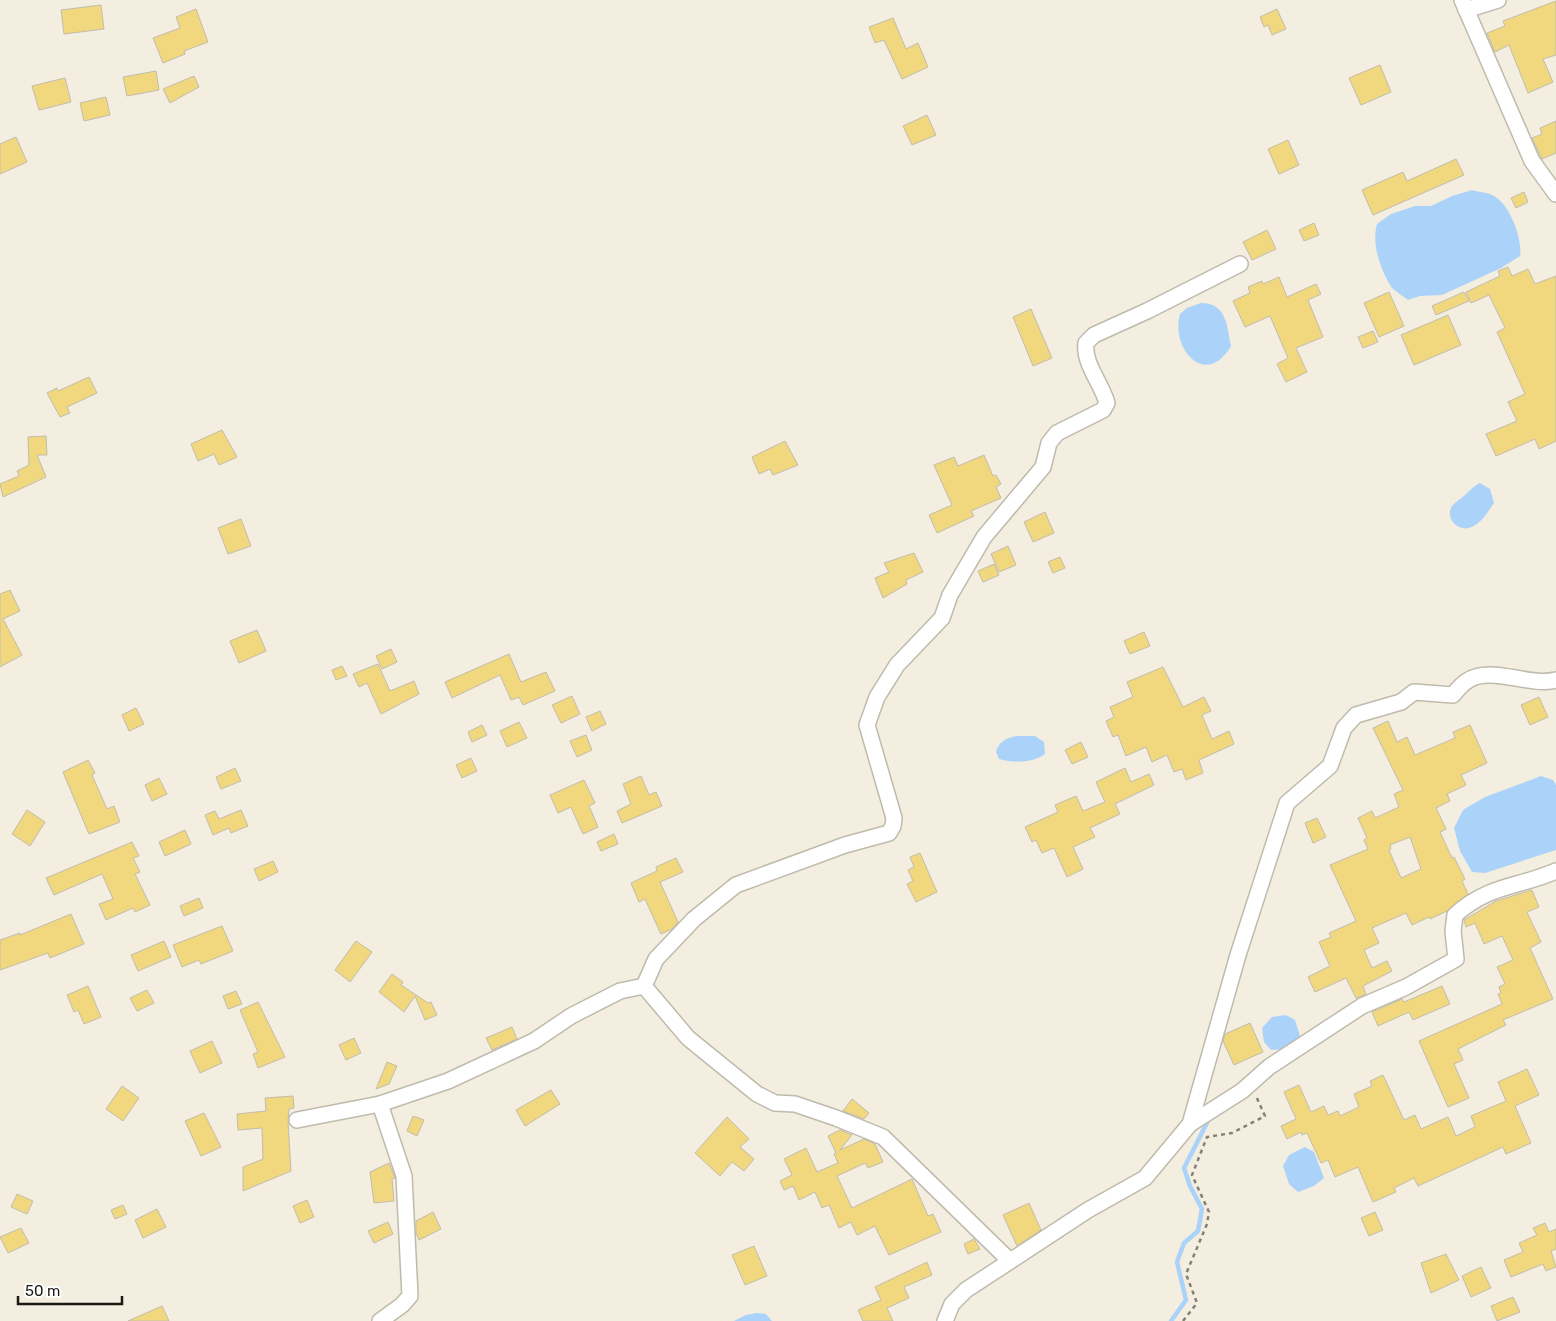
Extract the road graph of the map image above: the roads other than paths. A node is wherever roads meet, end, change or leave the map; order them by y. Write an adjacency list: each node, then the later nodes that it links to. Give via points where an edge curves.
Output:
1 (1498, 0): 2 (street)
2 (1464, 5): 3 (street, via 1532,161)
3 (1556, 194)
4 (1240, 264): 7 (street, via 1094,335 1086,343 1086,353 1105,395 1107,403 1103,410 1057,433 1049,443 1043,467 984,537 950,595 942,618 897,665 877,697 867,725 894,818 889,833 845,845 736,885 694,919 656,958)
5 (1556, 680): 10 (street, via 1528,681 1483,675 1467,680 1453,695 1414,692 1401,702 1356,716 1344,728 1330,766 1287,803 1238,955)
6 (1556, 870): 10 (street, via 1484,894 1468,903 1455,915 1456,959 1406,987 1362,1006)
7 (644, 986): 8 (street, via 620,991 495,1060 448,1081); 11 (street, via 688,1038 757,1094 775,1103 794,1104 836,1118 883,1137)
8 (380, 1104): 9 (street); 12 (street, via 404,1176 410,1296)
9 (296, 1120)
10 (1190, 1124): 11 (street, via 1145,1178 1088,1210)
11 (1010, 1261): 13 (street, via 966,1290 952,1304)
12 (380, 1321)
13 (946, 1321)

